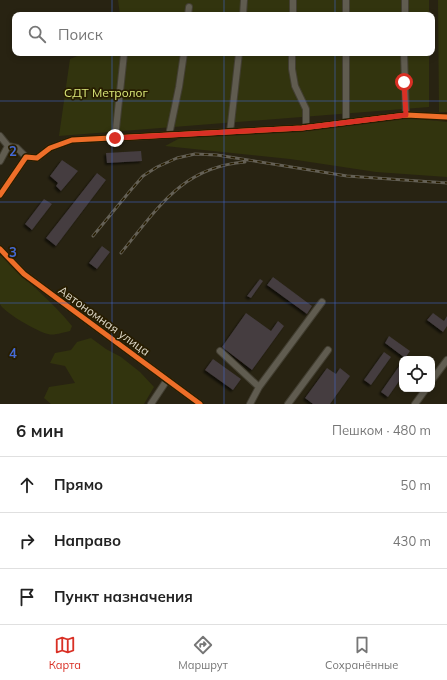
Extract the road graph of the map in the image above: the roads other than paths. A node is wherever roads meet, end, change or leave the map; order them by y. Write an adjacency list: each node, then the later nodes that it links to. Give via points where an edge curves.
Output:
1 (244, 0): 7 (street)
2 (293, 0): 8 (street)
3 (346, 0): 9 (street)
4 (405, 0): 10 (street)
5 (189, 7): 6 (street)
6 (188, 12)
7 (243, 12)
8 (292, 12)
9 (346, 12)
10 (405, 12)
11 (124, 56): 24 (street)
12 (184, 56): 22 (street)
13 (239, 56): 21 (street)
14 (292, 56): 20 (street, via 296,86 306,109)
15 (346, 56): 19 (street)
16 (404, 56): 17 (street)
17 (406, 115): 18 (street); 19 (street)
18 (447, 117)
19 (346, 122): 20 (street)
20 (306, 128): 21 (street)
21 (230, 132): 22 (street)
22 (169, 134): 24 (street)
23 (0, 136): 25 (street)
24 (115, 138): 26 (street, via 72,140 50,148 37,158)
25 (8, 146): 26 (street, via 17,148); 27 (street)
26 (26, 158): 28 (street)
27 (0, 161)
28 (0, 195)
29 (0, 249): 35 (street, Автономная улица, via 24,274)
30 (322, 302): 36 (street)
31 (328, 350): 41 (street)
32 (220, 351): 36 (street)
33 (447, 360): 34 (street)
34 (435, 376)
35 (167, 380): 38 (street); 39 (street, Автономная улица)
36 (259, 387): 40 (street)
37 (424, 392): 42 (street)
38 (151, 404)
39 (200, 404)
40 (250, 404)
41 (288, 404)
42 (415, 404)

